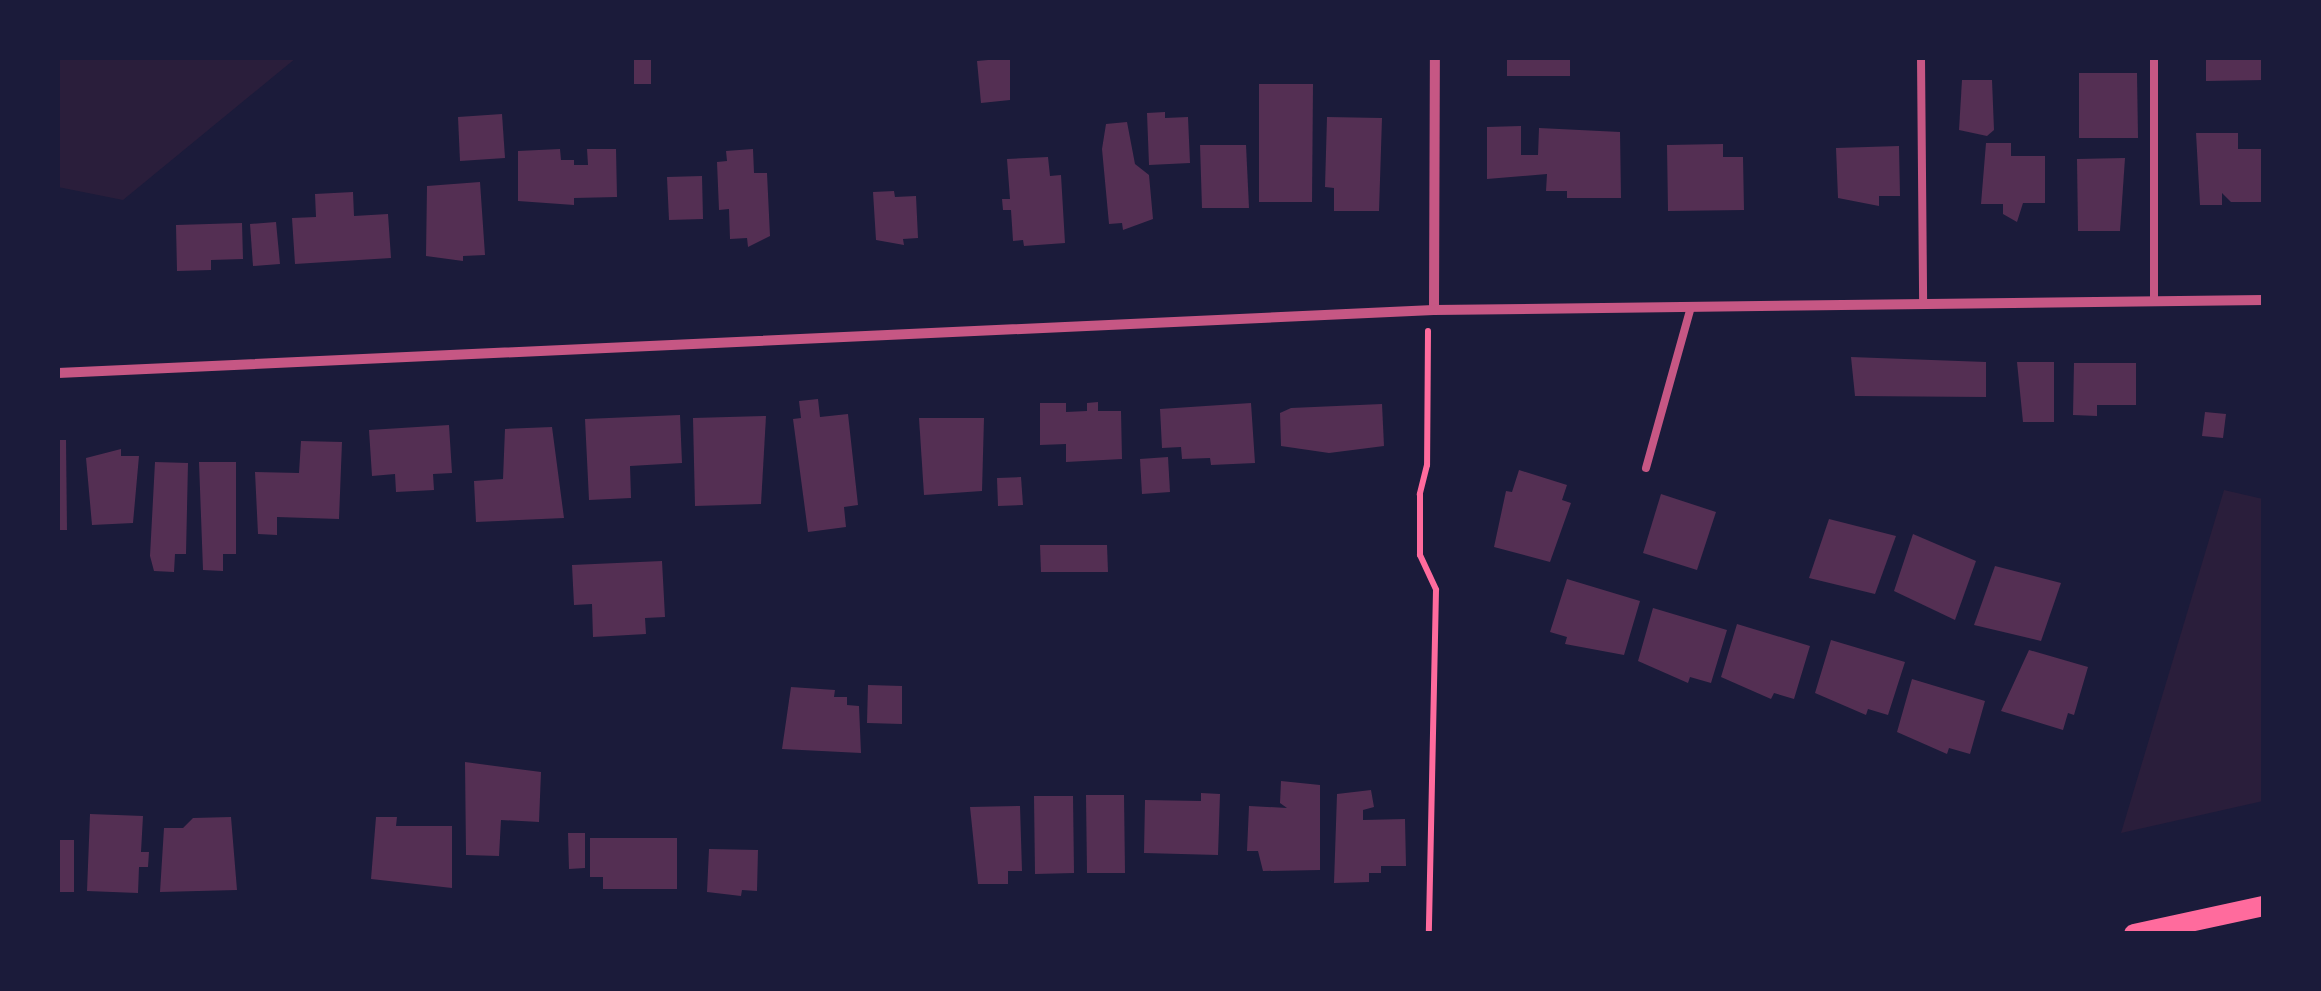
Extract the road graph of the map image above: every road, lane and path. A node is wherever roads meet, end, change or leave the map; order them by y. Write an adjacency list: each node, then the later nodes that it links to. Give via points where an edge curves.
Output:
1 (1435, 58): 8 (street)
2 (1922, 58): 6 (lane)
3 (2154, 58): 5 (lane)
4 (2264, 300): 5 (street)
5 (2154, 301): 6 (street)
6 (1923, 304): 7 (street)
7 (1691, 307): 8 (street); 10 (lane)
8 (1434, 310): 9 (street); 12 (path, via 1420,494 1420,556 1436,590)
9 (58, 373)
10 (1646, 468)
11 (2264, 906): 13 (main road)
12 (1429, 931)
13 (2134, 934)

